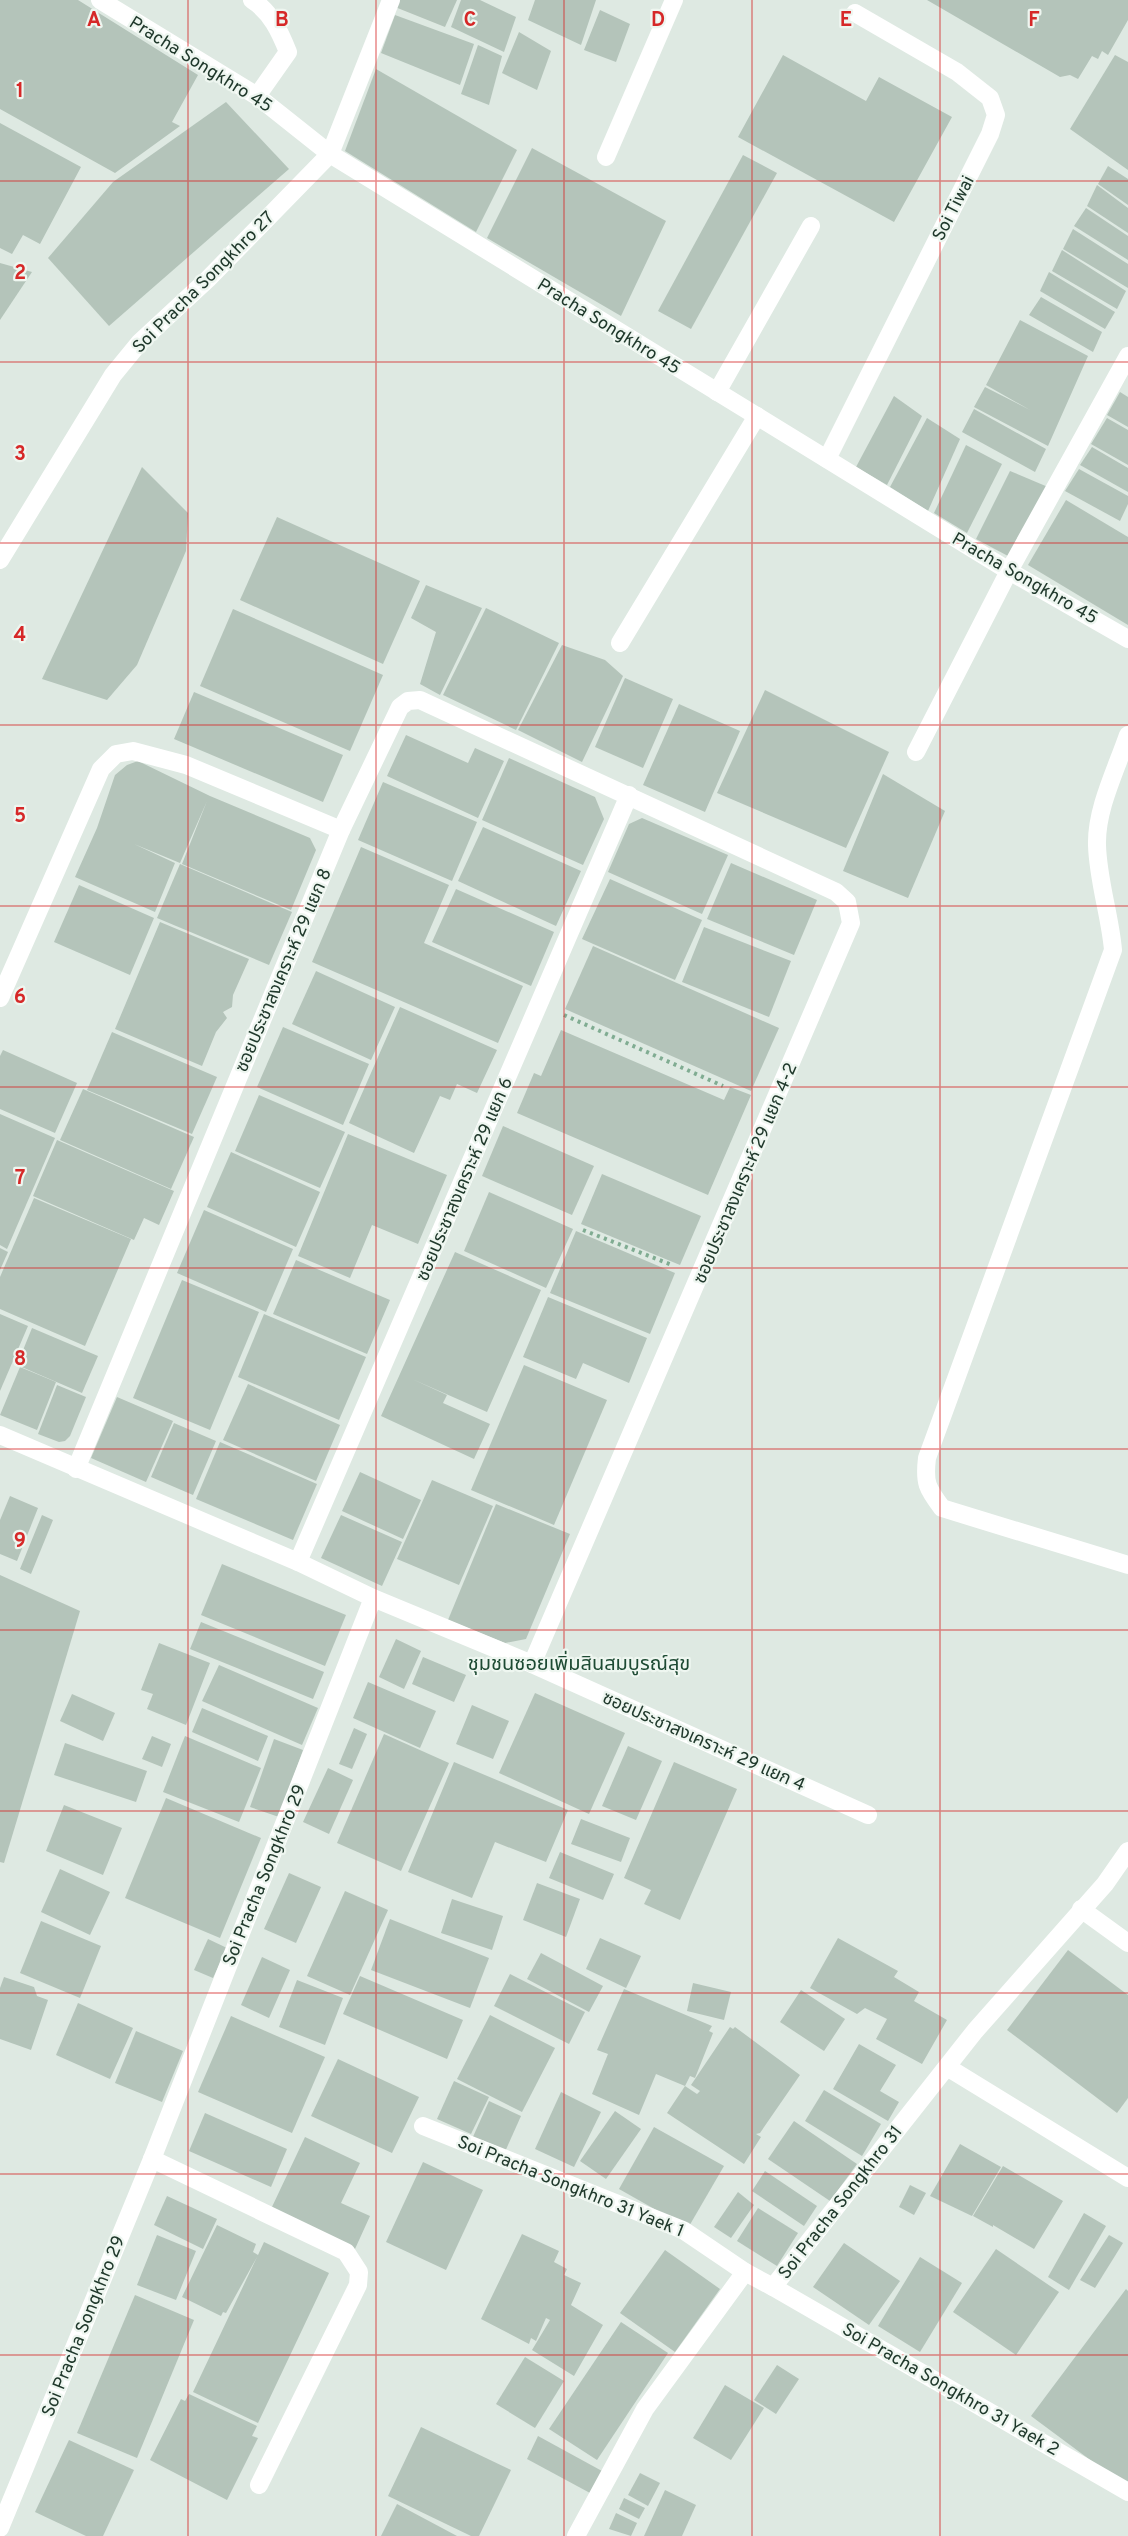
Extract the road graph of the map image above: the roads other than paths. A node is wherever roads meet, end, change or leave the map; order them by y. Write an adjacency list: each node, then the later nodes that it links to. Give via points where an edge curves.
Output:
1 (100, 0): 6 (street, Pracha Songkhro 45)
2 (252, 0): 6 (street, via 278,27 288,52)
3 (391, 0): 7 (street, Soi Pracha Songkhro 27)
4 (674, 0): 8 (street)
5 (855, 13): 13 (street, Soi Tiwai, via 957,72 990,98 996,115)
6 (257, 96): 7 (street, Pracha Songkhro 45)
7 (330, 154): 11 (street, Pracha Songkhro 45); 14 (street, Soi Pracha Songkhro 27, via 208,279 140,342 113,375)
8 (606, 157)
9 (811, 226): 11 (street)
10 (1128, 356): 15 (street)
11 (717, 392): 12 (street, Pracha Songkhro 45)
12 (756, 416): 13 (street, Pracha Songkhro 45); 17 (street)
13 (827, 459): 15 (street, Pracha Songkhro 45)
14 (0, 560)
15 (1009, 571): 16 (street, Pracha Songkhro 45); 19 (street)
16 (1128, 639)
17 (620, 643)
18 (1128, 735): 26 (street, via 1100,818 1097,845 1113,950 927,1458 925,1478 942,1508)
19 (916, 752)
20 (629, 795): 21 (street, ซอยประชาสงเคราะห์ 29 แยก 8, via 420,700 408,701 397,712); 25 (street, ซอยประชาสงเคราะห์ 29 แยก 6); 28 (street, ซอยประชาสงเคราะห์ 29 แยก 4-2, via 836,892 846,902 851,923)
21 (341, 830): 22 (street, via 186,765 133,751 116,754 101,769); 24 (street, ซอยประชาสงเคราะห์ 29 แยก 8)
22 (0, 998)
23 (0, 1435): 24 (street)
24 (76, 1469): 25 (street)
25 (298, 1563): 27 (street)
26 (1127, 1563)
27 (373, 1598): 28 (street, ซอยประชาสงเคราะห์ 29 แยก 4); 35 (street, Soi Pracha Songkhro 29)
28 (532, 1664): 29 (street, ซอยประชาสงเคราะห์ 29 แยก 4)
29 (868, 1815)
30 (1128, 1851): 31 (street, Soi Pracha Songkhro 31)
31 (1081, 1909): 32 (street); 33 (street, Soi Pracha Songkhro 31)
32 (1128, 1943)
33 (947, 2067): 36 (street); 38 (street, Soi Pracha Songkhro 31)
34 (423, 2126): 37 (street, Soi Pracha Songkhro 31 Yaek 1, via 683,2230)
35 (152, 2159): 39 (street, via 346,2252 359,2272 358,2285); 41 (street, Soi Pracha Songkhro 29)
36 (1128, 2178)
37 (745, 2272): 38 (street, Soi Pracha Songkhro 31); 42 (street, via 645,2409)
38 (773, 2287): 40 (street, Soi Pracha Songkhro 31 Yaek 2)
39 (259, 2485)
40 (1128, 2492)
41 (0, 2528)
42 (576, 2536)

